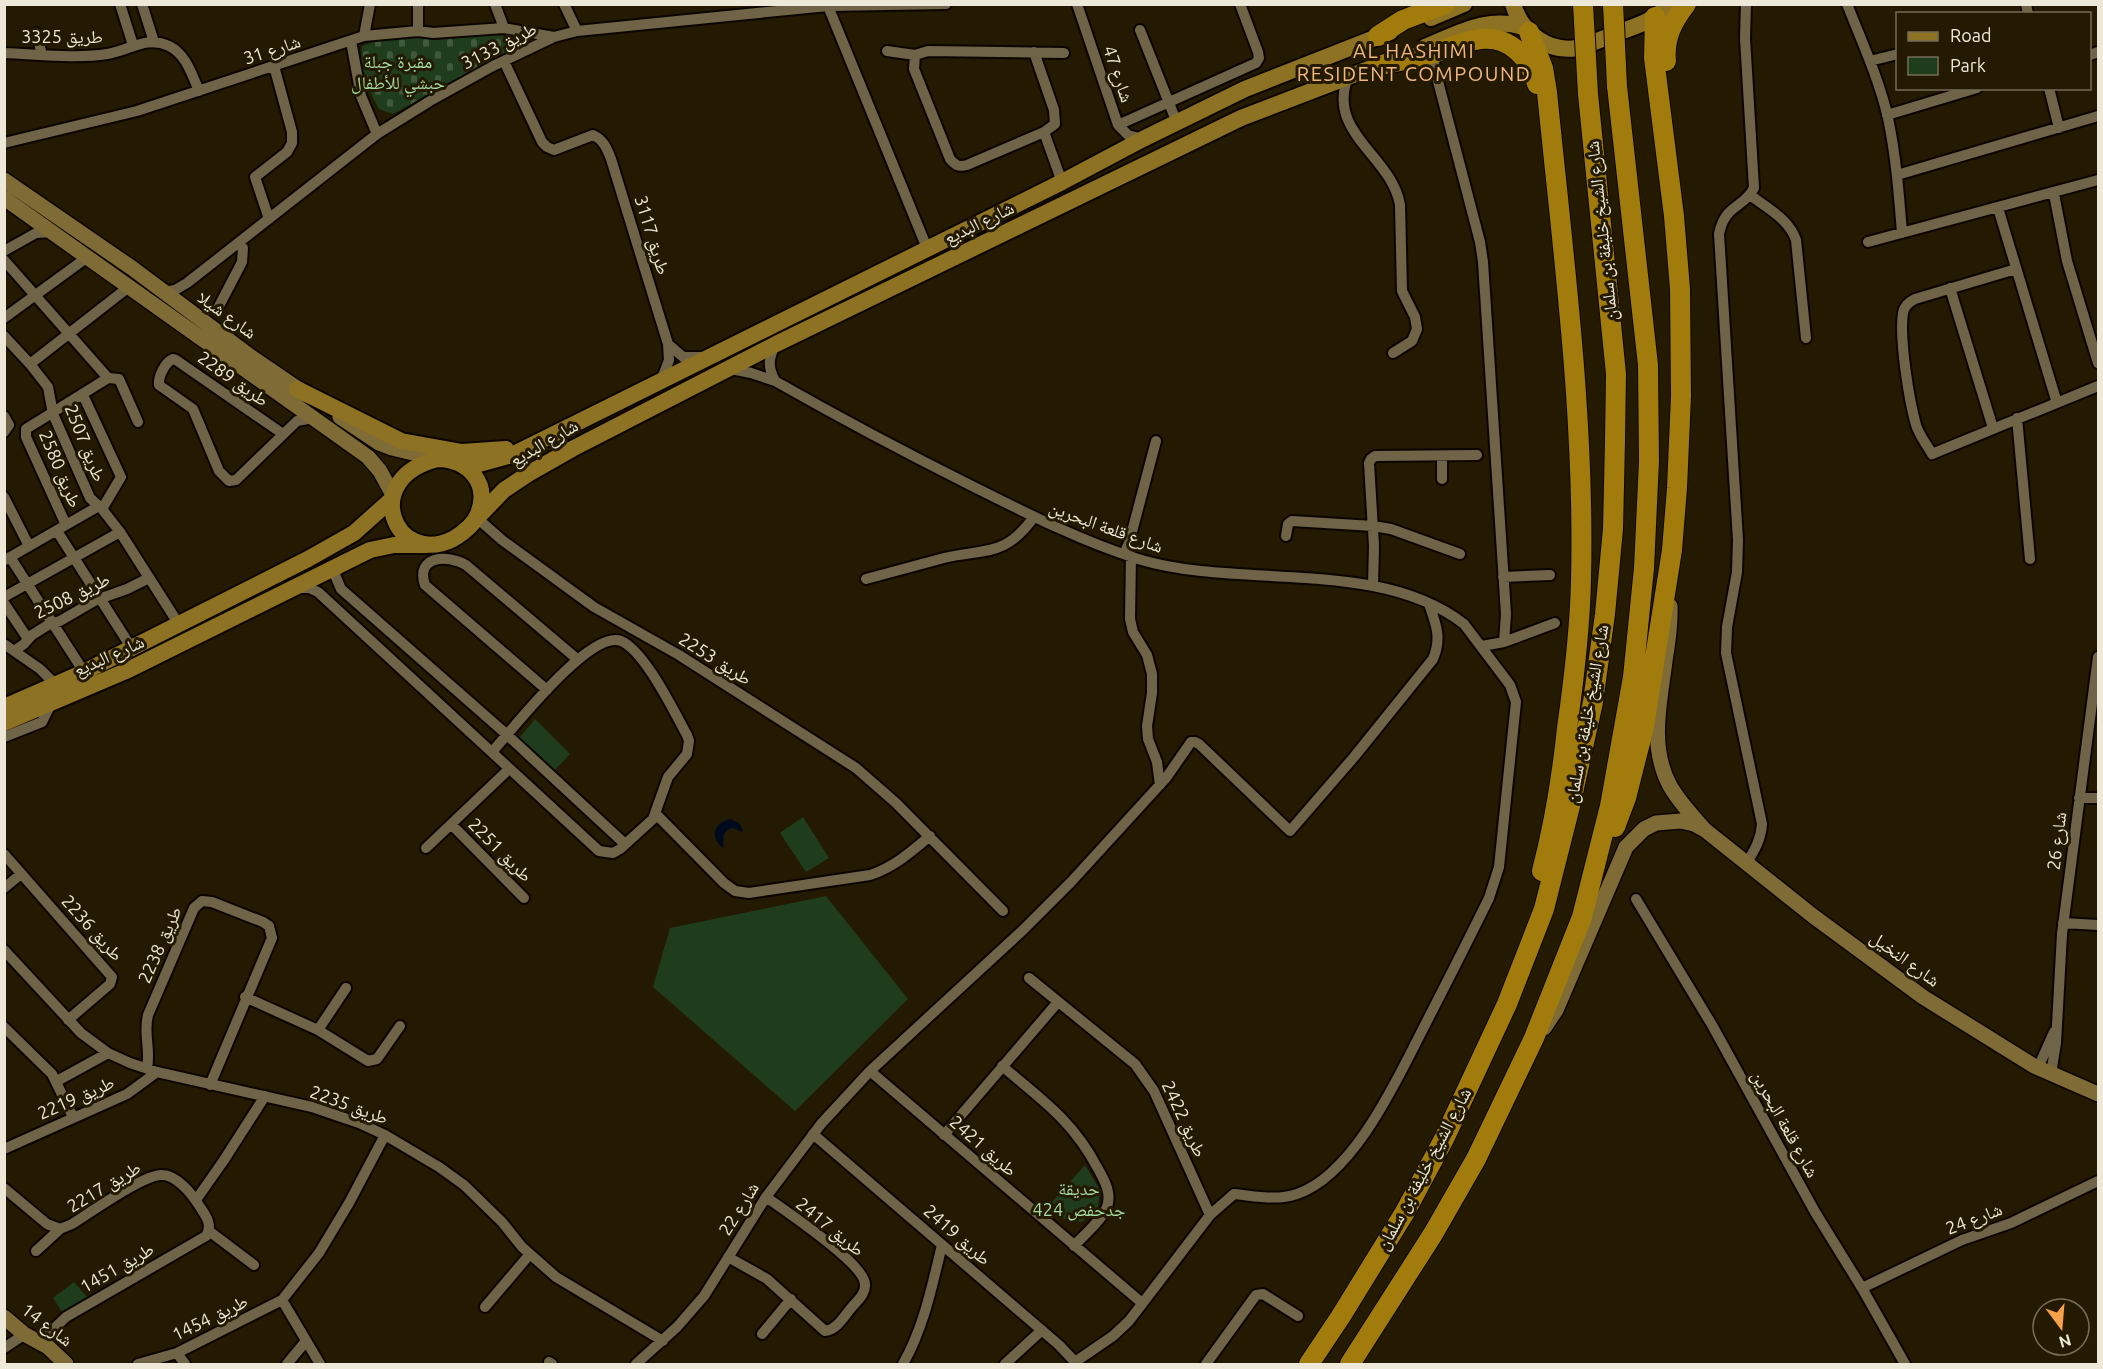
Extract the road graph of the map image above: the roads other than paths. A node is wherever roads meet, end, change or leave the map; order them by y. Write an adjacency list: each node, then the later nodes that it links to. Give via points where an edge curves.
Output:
1 (120, 4): 23 (street)
2 (142, 4): 22 (street)
3 (370, 4): 30 (street)
4 (418, 4): 27 (street)
5 (495, 4): 24 (street)
6 (564, 4): 28 (street)
7 (946, 4): 19 (street)
8 (1077, 4): 60 (street, شارع 47)
9 (1240, 4): 48 (street, via 1259,55 1256,63)
10 (1445, 4): 31 (highway, via 1403,20)
11 (1464, 4): 31 (main road, شارع البديع)
12 (1513, 4): 25 (main road)
13 (1583, 4): 206 (highway, شارع الشيخ خليفة بن سلمان, bridge, via 1588,94 1616,374 1613,529 1593,702 1570,806 1544,909)
14 (1613, 4): 198 (highway, شارع الشيخ خليفة بن سلمان, bridge, via 1617,86 1648,365 1649,461 1644,568 1632,677 1610,806)
15 (1670, 4): 21 (main road)
16 (1686, 4): 61 (highway, via 1666,38 1669,100)
17 (1758, 4): 20 (street)
18 (1847, 4): 45 (street)
19 (828, 6): 28 (street); 83 (street)
20 (1746, 7): 73 (street, via 1755,179)
21 (1655, 17): 25 (main road, via 1569,49 1547,44); 61 (highway, via 1654,58)
22 (146, 18): 23 (street); 34 (street)
23 (127, 25): 35 (street)
24 (504, 28): 27 (street, شارع 31); 32 (street, شارع 31)
25 (1527, 29): 47 (main road, شارع البديع, via 1509,22 1483,24); 67 (highway, via 1546,80)
26 (1140, 30): 55 (street)
27 (418, 31): 30 (street, شارع 31)
28 (577, 31): 32 (street, طريق 3133)
29 (36, 33): 40 (street)
30 (364, 36): 33 (street, شارع 31)
31 (1378, 36): 51 (main road, شارع البديع)
32 (554, 37): 44 (street, طريق 3133)
33 (351, 41): 46 (street, شارع 31); 64 (street, via 361,96)
34 (154, 42): 35 (street, طريق 3325); 54 (street, via 180,53)
35 (133, 45): 40 (street, طريق 3325, via 107,54)
36 (887, 51): 42 (street)
37 (1034, 52): 39 (street); 42 (street, via 928,51); 63 (street, via 1056,118 1055,124)
38 (4, 53): 40 (street, طريق 3325)
39 (1064, 53)
40 (42, 54)
41 (1896, 54): 45 (street)
42 (915, 56): 63 (street, via 914,69 954,165 967,165)
43 (1432, 57): 47 (highway); 67 (highway, via 1482,39 1505,43 1523,55 1534,74); 147 (street, via 1483,262)
44 (504, 61): 64 (street, طريق 3133); 99 (street, طريق 3117, via 547,147 554,150 593,135 605,144)
45 (1870, 61): 57 (street)
46 (274, 66): 54 (street, شارع 31); 77 (street, via 292,138 287,152 255,177)
47 (1377, 66): 49 (main road, شارع البديع)
48 (1236, 71): 51 (street); 55 (street)
49 (1348, 77): 50 (main road, شارع البديع); 56 (street)
50 (1319, 86): 56 (street); 100 (main road, شارع البديع, via 1194,140)
51 (1245, 89): 59 (main road, شارع البديع)
52 (1970, 90): 57 (street)
53 (2050, 90): 62 (street)
54 (199, 91): 66 (street, شارع 31, via 137,111)
55 (1168, 103): 59 (street); 60 (street)
56 (1344, 110): 101 (street, via 1354,132 1390,177 1399,195 1402,291 1417,329 1412,341)
57 (1887, 115): 68 (street)
58 (2098, 116): 62 (street)
59 (1177, 123): 65 (main road, شارع البديع)
60 (1118, 125): 65 (street, شارع 47, via 1128,135)
61 (1663, 126): 151 (highway, via 1681,322 1677,488)
62 (2059, 128): 68 (street)
63 (1044, 132): 71 (street)
64 (376, 135): 77 (street, طريق 3133)
65 (1143, 139): 71 (main road, شارع البديع)
66 (4, 143)
67 (1553, 156): 206 (highway, via 1574,372 1581,580 1563,764 1544,864)
68 (1897, 175): 79 (street)
69 (4, 180): 91 (street, شارع شيلا)
70 (2098, 180): 72 (street)
71 (1062, 182): 83 (main road, شارع البديع)
72 (2054, 194): 75 (street); 103 (street, via 2074,288)
73 (1750, 195): 98 (street, via 1794,232); 192 (street, via 1726,214 1719,234 1738,540 1726,654 1762,824 1758,845)
74 (4, 198): 76 (street, شارع شيلا)
75 (1998, 208): 79 (street); 87 (street)
76 (30, 216): 78 (street, شارع شيلا); 80 (street)
77 (269, 219): 82 (street, طريق 3133)
78 (53, 232): 80 (street); 85 (street, شارع شيلا)
79 (1902, 233): 81 (street)
80 (31, 235): 84 (street)
81 (1868, 242)
82 (238, 243): 88 (street, طريق 3133); 93 (street, via 243,249 242,262)
83 (927, 248): 102 (main road, شارع البديع)
84 (4, 251)
85 (89, 256): 89 (street, شارع شيلا); 92 (street)
86 (4, 260): 92 (street)
87 (2016, 269): 90 (street); 112 (street)
88 (187, 283): 91 (street, طريق 3133); 94 (street, via 183,296)
89 (130, 286): 96 (street); 113 (street, شارع شيلا)
90 (1950, 288): 118 (street); 118 (street, via 1915,299 1903,311 1907,375 1917,428 1932,453)
91 (163, 292): 94 (street, شارع شيلا)
92 (35, 296): 95 (street); 96 (street)
93 (218, 308)
94 (187, 310): 110 (street, شارع شيلا)
95 (4, 318)
96 (68, 335): 104 (street); 106 (street)
97 (4, 336): 104 (street, طريق 2507)
98 (1806, 338)
99 (668, 344): 102 (street, via 683,357); 108 (street, via 669,360)
100 (776, 344): 105 (main road, شارع البديع); 107 (street, via 769,360)
101 (1393, 353)
102 (712, 355): 108 (main road, شارع البديع)
103 (2098, 363)
104 (30, 364): 114 (street, طريق 2507, via 48,387)
105 (728, 369): 107 (street, شارع قلعة البحرين); 132 (main road, شارع البديع, via 528,474 504,490)
106 (108, 378): 111 (street); 117 (street, via 119,379)
107 (775, 381): 131 (street, شارع قلعة البحرين, via 928,465)
108 (660, 383): 122 (main road, شارع البديع)
109 (2098, 386): 112 (street)
110 (297, 389): 122 (main road, via 383,433 418,446 476,452); 125 (street, شارع شيلا, via 379,443)
111 (83, 395): 114 (street); 130 (street, via 121,477)
112 (2056, 403): 116 (street)
113 (297, 413): 120 (street, طريق 2289); 129 (street, شارع شيلا, via 313,418 376,464)
114 (53, 414): 130 (street, طريق 2507, via 90,498); 134 (street, طريق 2580, via 26,429 26,437)
115 (4, 416): 119 (street, طريق 2580, via 9,425)
116 (2017, 418): 118 (street); 143 (street)
117 (138, 422)
118 (1994, 428)
119 (4, 432)
120 (283, 434): 120 (street, طريق 2289, via 176,360 168,361 159,385 193,409 219,471 229,481 236,480)
121 (1156, 441): 140 (street)
122 (533, 444): 126 (main road, شارع البديع, via 493,462)
123 (1477, 455): 124 (street)
124 (1442, 456): 127 (street); 133 (street, via 1371,459)
125 (438, 459): 126 (main road); 129 (main road, via 411,470)
126 (460, 463): 132 (main road, via 481,487)
127 (1442, 479)
128 (4, 497): 138 (street)
129 (392, 497): 137 (main road, via 391,512 397,525 415,542); 158 (main road, شارع البديع, via 346,538)
130 (100, 508): 134 (street); 135 (street, طريق 2507)
131 (1034, 517): 140 (street, شارع قلعة البحرين); 148 (street, via 1023,532 995,550)
132 (477, 518): 137 (main road, via 460,534); 160 (street, طريق 2253, via 594,606)
133 (1373, 526): 136 (street, via 1292,521); 139 (street, via 1399,531); 150 (street)
134 (62, 528): 138 (street); 142 (street, طريق 2580)
135 (120, 532): 142 (street); 146 (street, طريق 2507)
136 (1286, 536)
137 (427, 545): 144 (main road, شارع البديع, via 383,546)
138 (28, 546): 141 (street)
139 (1460, 554)
140 (1128, 555): 150 (street, شارع قلعة البحرين, via 1184,570); 182 (street, via 1130,619 1152,674 1147,726)
141 (7, 558): 149 (street)
142 (72, 559): 149 (street); 153 (street, طريق 2580)
143 (2030, 559)
144 (338, 564): 154 (main road, شارع البديع); 177 (street, via 335,575 341,589)
145 (1550, 575): 147 (street)
146 (149, 578): 153 (street, طريق 2508); 158 (street, طريق 2507)
147 (1503, 578): 163 (street)
148 (866, 579)
149 (27, 584): 152 (street); 157 (street)
150 (1373, 585): 156 (street, شارع قلعة البحرين)
151 (1667, 585): 187 (street, شارع النخيل, via 1670,624 1657,742 1668,783); 198 (highway, via 1644,727 1626,798)
152 (4, 597)
153 (99, 599): 157 (street, طريق 2508); 166 (street, طريق 2580)
154 (271, 599): 173 (main road, شارع البديع, via 126,671); 180 (street, via 304,587 315,589)
155 (4, 603): 161 (street)
156 (1430, 604): 165 (street, شارع قلعة البحرين, via 1464,624); 182 (street, شارع 22, via 1438,629 1438,648 1433,659 1290,831 1195,742 1187,746)
157 (52, 623): 161 (street, طريق 2508); 170 (street)
158 (178, 623): 166 (main road, شارع البديع)
159 (1555, 623): 163 (street)
160 (628, 626): 162 (street); 188 (street, طريق 2253, via 856,768)
161 (28, 639): 167 (street, طريق 2508)
162 (621, 641): 169 (street, via 605,641); 185 (street, via 646,665 689,741 687,753 665,783)
163 (1504, 642): 165 (street)
164 (4, 644): 167 (street)
165 (1482, 646): 230 (street, شارع قلعة البحرين, via 1510,685 1516,702 1499,867 1490,898 1377,1118 1348,1154 1330,1173 1296,1195 1265,1198 1234,1194)
166 (131, 647): 170 (main road, شارع البديع)
167 (14, 651): 171 (street)
168 (2098, 657): 178 (street, شارع 26)
169 (577, 659): 172 (street); 172 (street, via 466,565 450,558 430,561 423,570 425,585)
170 (84, 672): 171 (main road, شارع البديع)
171 (56, 685): 174 (main road, شارع البديع)
172 (547, 690): 177 (street)
173 (52, 702): 175 (main road, شارع البديع); 179 (street, via 42,722)
174 (4, 707)
175 (4, 723)
176 (2098, 734): 178 (street)
177 (507, 735): 180 (street); 189 (street)
178 (2087, 736): 183 (street, شارع 26)
179 (4, 737)
180 (492, 752): 181 (street)
181 (509, 769): 186 (street, طريق 2251); 189 (street, via 599,851 613,853)
182 (1160, 785): 215 (street, شارع 22, via 1031,922)
183 (2079, 798): 184 (street); 199 (street, شارع 26)
184 (2098, 798)
185 (656, 814): 188 (street, via 724,883 735,891 750,893 870,875 887,869); 189 (street)
186 (452, 825): 190 (street, طريق 2251); 195 (street, طريق 2251)
187 (1705, 830): 192 (street, شارع النخيل); 211 (street, شارع النخيل, via 1681,821 1668,821 1634,837 1620,857 1556,1010)
188 (930, 836): 197 (street, طريق 2253)
189 (625, 844)
190 (426, 848)
191 (4, 854): 193 (street, طريق 2236)
192 (1747, 862): 216 (street, شارع النخيل, via 1914,991)
193 (21, 874): 194 (street); 207 (street, طريق 2236, via 112,977 110,984)
194 (4, 888)
195 (524, 898)
196 (1636, 899): 239 (street, شارع قلعة البحرين)
197 (1003, 911)
198 (1582, 917): 211 (highway, شارع الشيخ خليفة بن سلمان)
199 (2063, 923): 200 (street); 216 (street, شارع 26, via 2056,1043)
200 (2098, 925)
201 (6, 956): 207 (street, طريق 2235)
202 (1029, 978): 205 (street, طريق 2422)
203 (346, 988): 210 (street)
204 (245, 997): 210 (street); 214 (street, طريق 2238, via 272,931 263,922 202,901 194,908 148,1015 145,1029); 218 (street, طريق 2238)
205 (1058, 1002): 213 (street); 230 (street, طريق 2422, via 1146,1077)
206 (1507, 1004): 265 (highway, شارع الشيخ خليفة بن سلمان, via 1410,1202)
207 (68, 1020): 212 (street, طريق 2235)
208 (400, 1026): 210 (street, via 373,1061)
209 (4, 1027): 217 (street)
210 (318, 1030)
211 (1534, 1038): 266 (highway, شارع الشيخ خليفة بن سلمان, via 1476,1159)
212 (108, 1053): 214 (street, طريق 2235); 217 (street)
213 (1002, 1066): 224 (street); 234 (street, via 1073,1129 1106,1183 1108,1198 1103,1214)
214 (152, 1070): 218 (street, طريق 2235); 221 (street, طريق 2219, via 127,1094)
215 (870, 1071): 222 (street, شارع 22); 224 (street, طريق 2421)
216 (2045, 1071): 219 (street, شارع النخيل)
217 (57, 1081): 221 (street)
218 (210, 1085): 220 (street, طريق 2235)
219 (2098, 1094)
220 (265, 1096): 223 (street, طريق 2235, via 312,1107); 229 (street)
221 (73, 1117): 225 (street, طريق 2219)
222 (813, 1134): 228 (street, شارع 22); 233 (street, طريق 2419)
223 (385, 1135): 236 (street, طريق 2235, via 464,1185); 241 (street, via 319,1253)
224 (944, 1135): 234 (street, طريق 2421)
225 (4, 1149)
226 (2098, 1181): 239 (street, شارع 24)
227 (4, 1188): 232 (street, طريق 2217, via 47,1224)
228 (766, 1197): 237 (street, شارع 22); 240 (street, طريق 2417, via 829,1244 864,1280 862,1296 830,1330 820,1328)
229 (196, 1200): 231 (street, طريق 2217); 232 (street, طريق 2217, via 174,1178 160,1174)
230 (1210, 1215): 242 (street)
231 (210, 1228): 238 (street); 251 (street, طريق 1451, via 206,1236 66,1317)
232 (60, 1229): 235 (street)
233 (942, 1245): 246 (street, طريق 2419); 262 (street, via 923,1321)
234 (1074, 1246): 242 (street, طريق 2421)
235 (36, 1251)
236 (530, 1254): 243 (street); 250 (street, طريق 2235, via 573,1289)
237 (728, 1257): 240 (street, طريق 2417, via 767,1279); 250 (street, شارع 22, via 704,1296)
238 (254, 1265)
239 (1862, 1288): 267 (street, شارع قلعة البحرين)
240 (791, 1299): 247 (street)
241 (282, 1300): 249 (street); 253 (street, طريق 1454)
242 (1142, 1303): 255 (street, via 1113,1336)
243 (485, 1307)
244 (1298, 1316): 264 (street, via 1266,1295 1256,1295)
245 (4, 1317): 248 (street, شارع 14)
246 (1042, 1330): 255 (street, طريق 2419); 263 (street)
247 (762, 1334)
248 (25, 1335): 251 (street, شارع 14); 252 (street)
249 (306, 1341): 259 (street); 260 (street)
250 (663, 1341): 261 (street, شارع 22)
251 (40, 1342): 256 (street, شارع 14)
252 (4, 1348)
253 (177, 1353): 254 (street, طريق 1454); 258 (street)
254 (150, 1363): 257 (street, طريق 1454)
255 (1076, 1363)
256 (66, 1365)
257 (138, 1365)
258 (185, 1365)
259 (287, 1365)
260 (320, 1365)
261 (636, 1365)
262 (903, 1365)
263 (1005, 1365)
264 (1206, 1365)
265 (1309, 1365)
266 (1350, 1365)
267 (1905, 1365)

